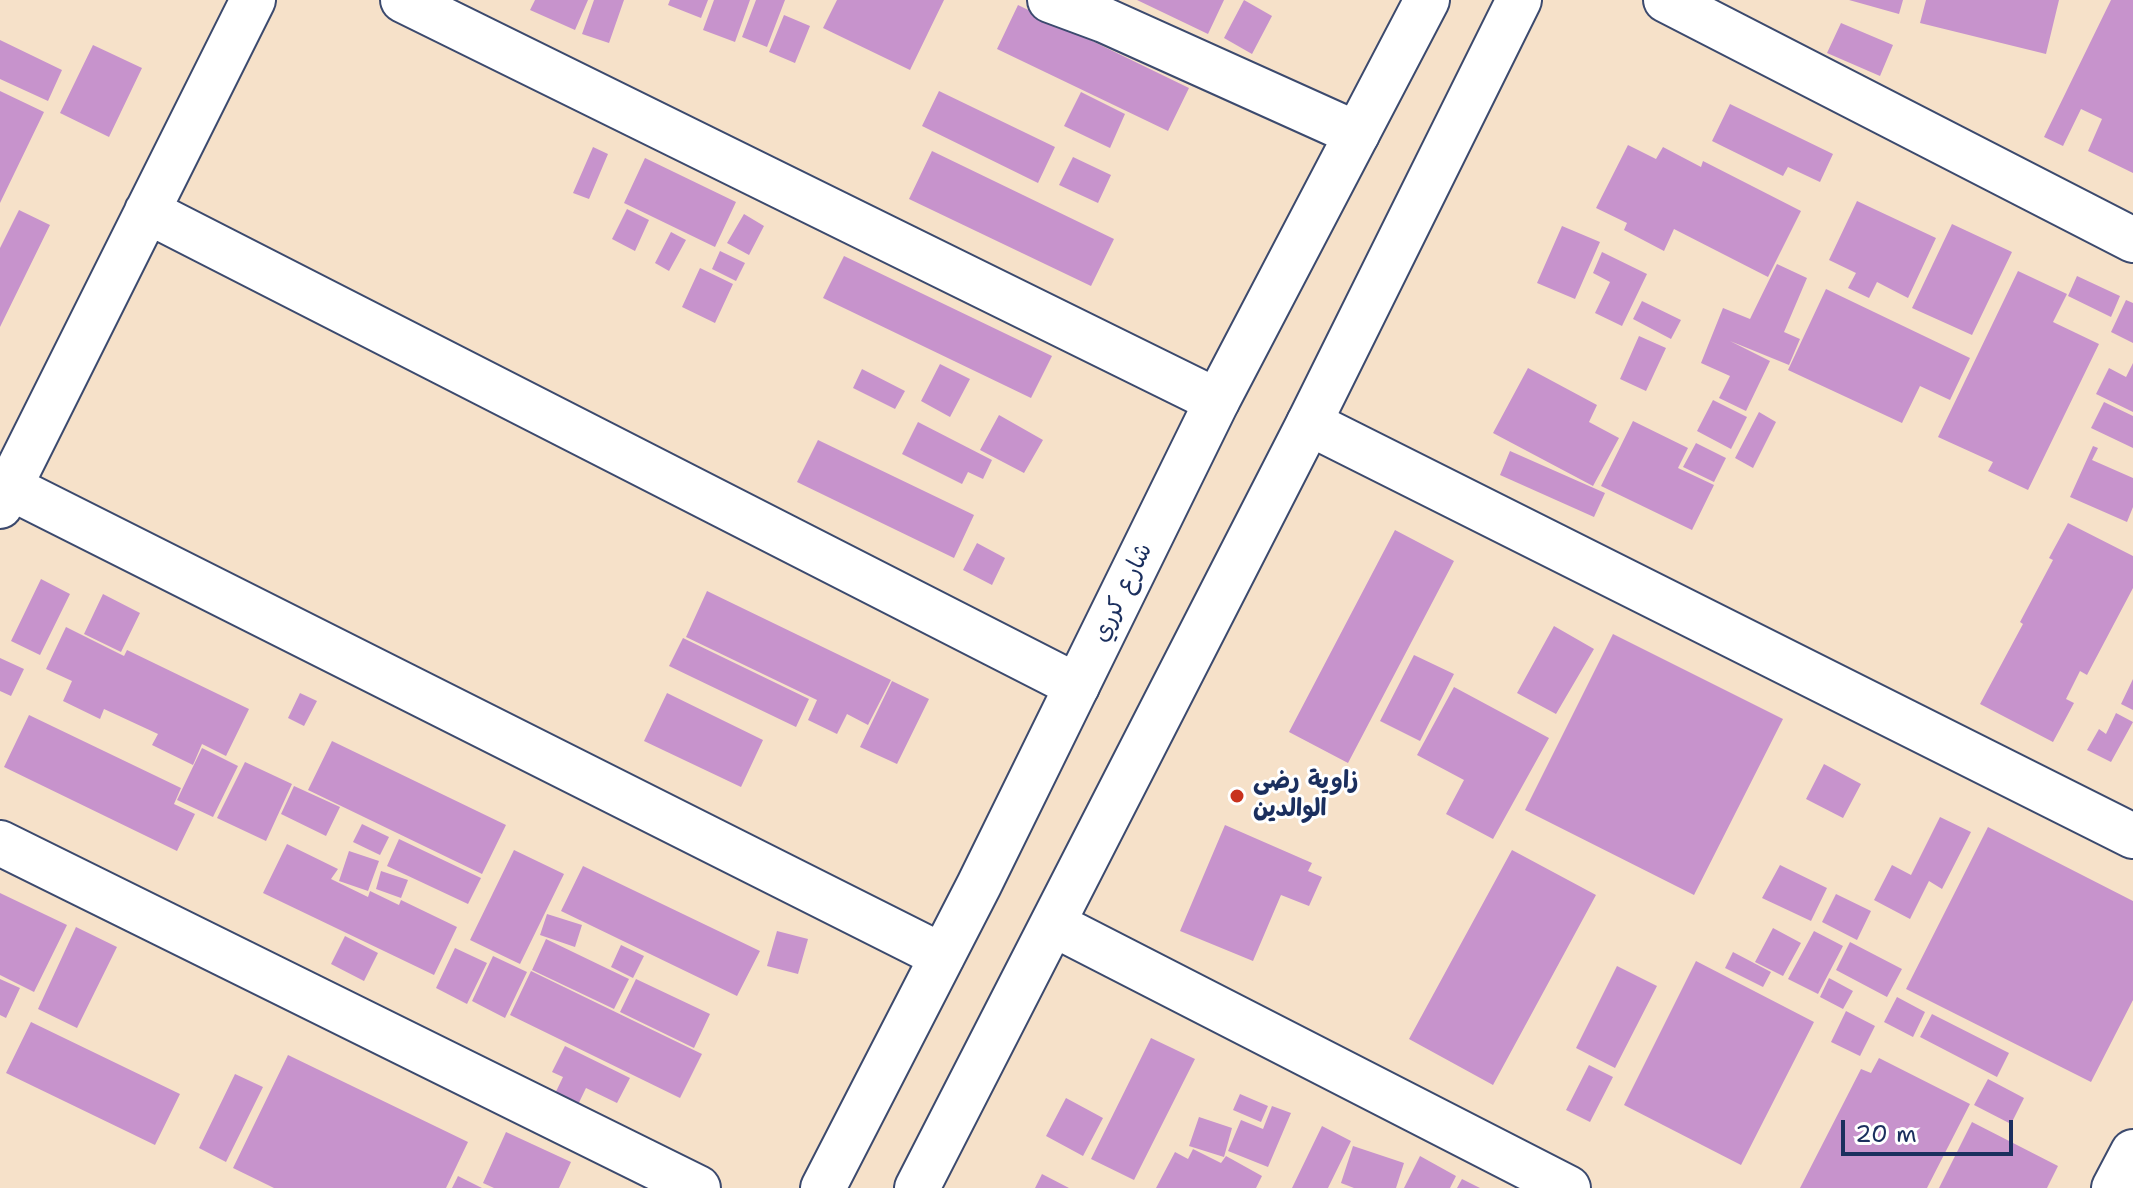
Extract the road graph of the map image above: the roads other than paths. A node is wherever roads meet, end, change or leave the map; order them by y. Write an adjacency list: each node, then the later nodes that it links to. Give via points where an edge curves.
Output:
1 (253, 0): 8 (street)
2 (403, 0): 10 (street)
3 (1050, 0): 7 (street)
4 (1427, 0): 7 (street, شارع كرري)
5 (1519, 0): 11 (street)
6 (1666, 0): 9 (street)
7 (1357, 134): 10 (street, شارع كرري)
8 (147, 211): 12 (street); 13 (street)
9 (2133, 240)
10 (1217, 401): 13 (street, شارع كرري)
11 (1309, 423): 14 (street); 16 (street)
12 (5, 496): 17 (street)
13 (1077, 686): 17 (street, شارع كرري)
14 (2133, 836)
15 (0, 843): 19 (street)
16 (1053, 924): 21 (street); 22 (street)
17 (942, 956): 20 (street, شارع كرري)
18 (2133, 1152): 23 (street)
19 (698, 1188)
20 (823, 1188)
21 (917, 1188)
22 (1568, 1188)
23 (2114, 1188)

